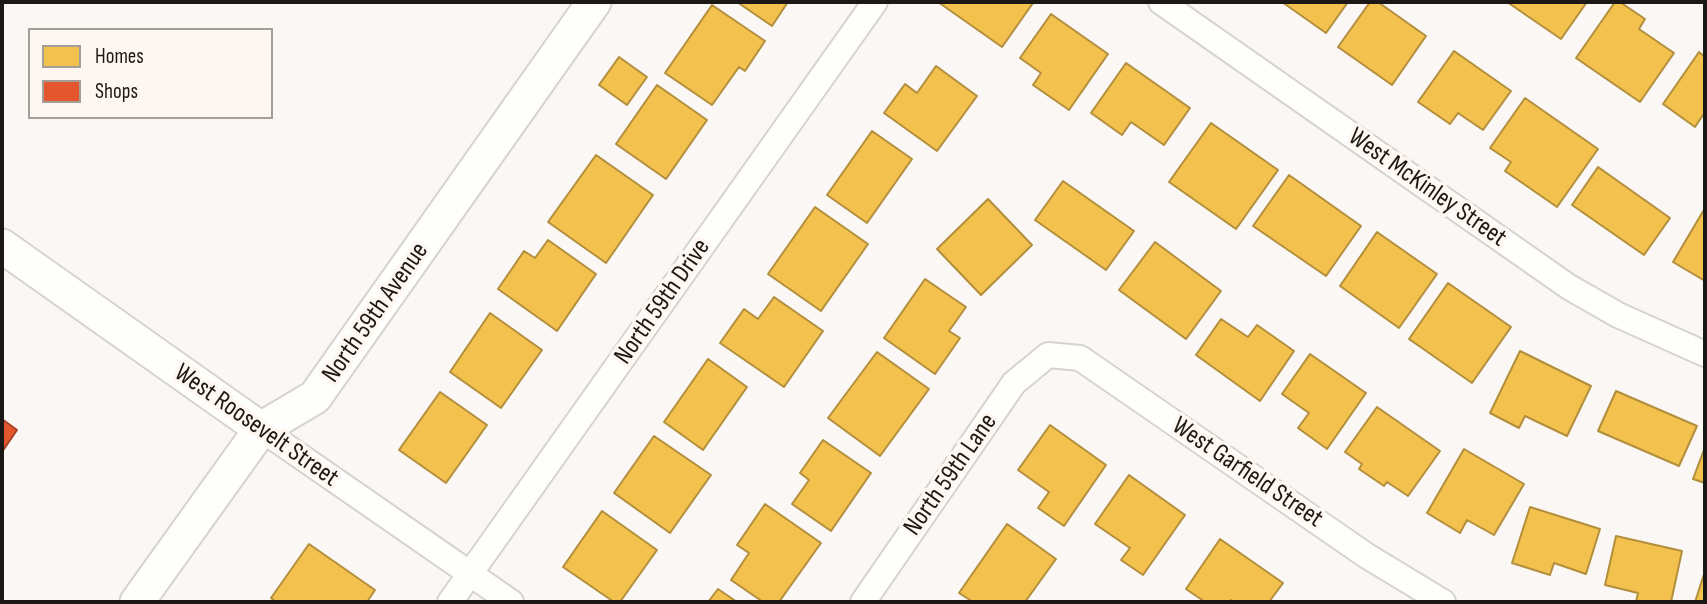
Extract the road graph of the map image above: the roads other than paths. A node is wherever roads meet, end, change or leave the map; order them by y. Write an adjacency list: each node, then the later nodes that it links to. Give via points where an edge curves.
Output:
1 (594, 2): 7 (main road, North 59th Avenue, via 316,397)
2 (875, 2): 8 (street, North 59th Drive)
3 (1161, 2): 5 (street, West McKinley Street, via 1569,287)
4 (2, 246): 7 (main road, West Roosevelt Street)
5 (1705, 354)
6 (1048, 355): 12 (street, North 59th Lane, via 1014,383); 13 (street, West Garfield Street, via 1080,358 1367,556)
7 (261, 429): 8 (street, West Roosevelt Street); 9 (main road, North 59th Avenue)
8 (470, 574): 10 (street, North 59th Drive); 11 (street, West Roosevelt Street)
9 (136, 602)
10 (450, 602)
11 (511, 602)
12 (863, 602)
13 (1443, 602)

